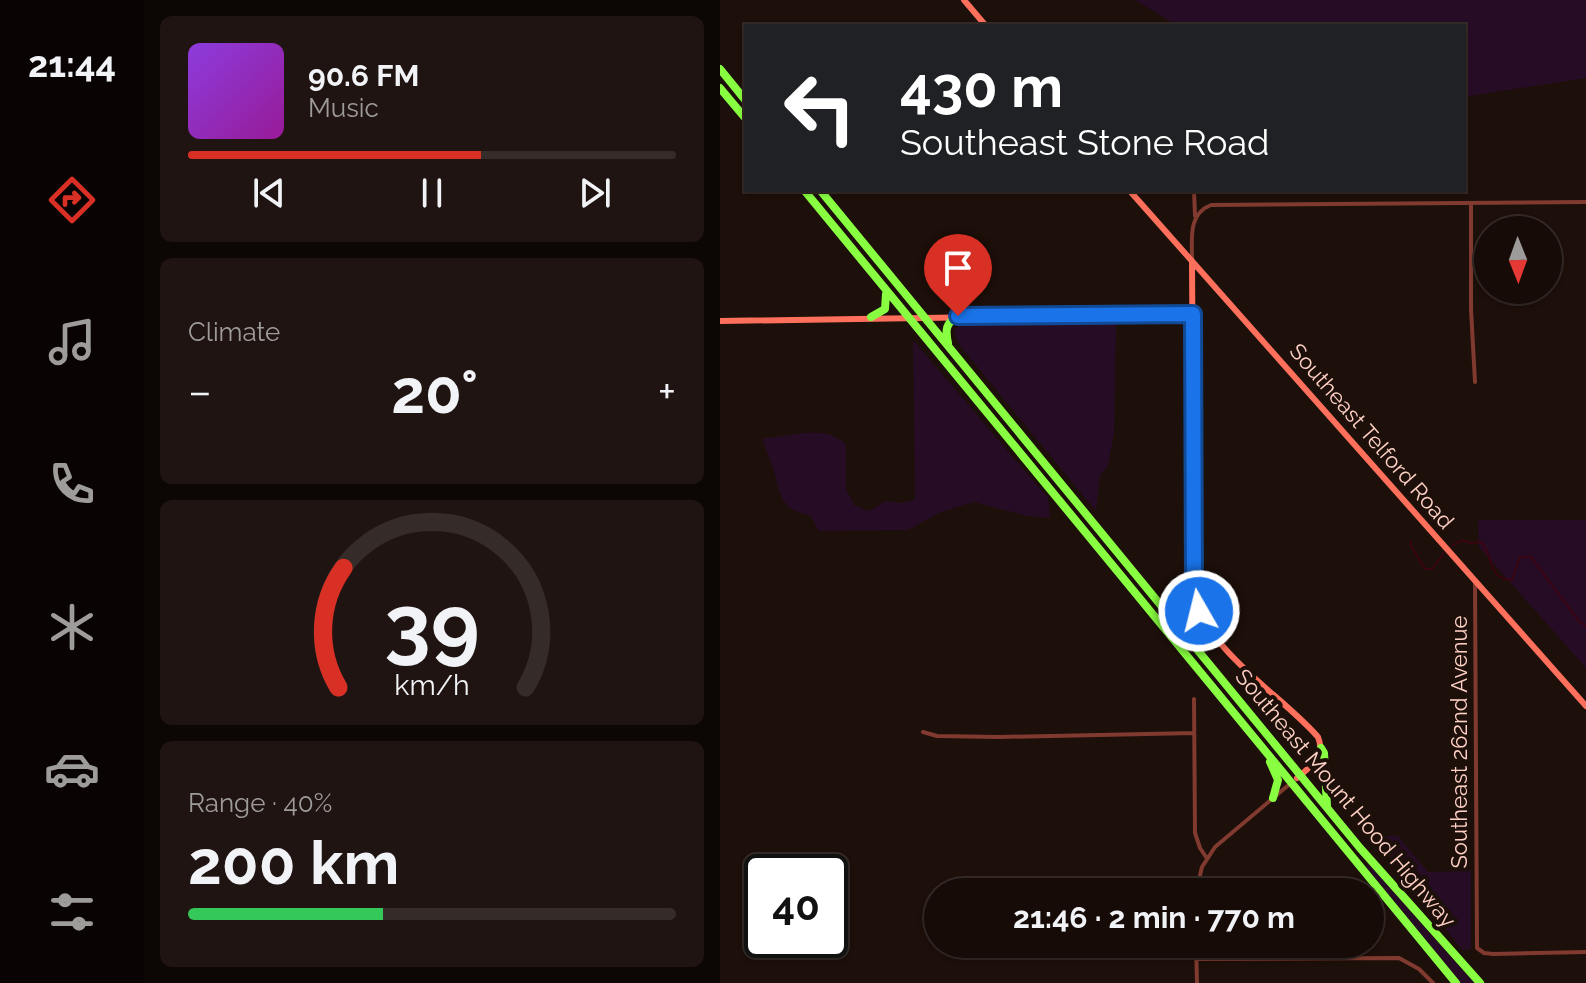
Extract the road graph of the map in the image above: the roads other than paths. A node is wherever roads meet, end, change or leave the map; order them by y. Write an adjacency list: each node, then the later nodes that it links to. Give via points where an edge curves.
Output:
1 (964, 0): 2 (street)
2 (984, 24)
3 (720, 69): 5 (highway)
4 (720, 88): 6 (highway)
5 (744, 99)
6 (744, 117)
7 (806, 192): 14 (highway, Southeast Mount Hood Highway)
8 (821, 192): 20 (highway, Southeast Mount Hood Highway)
9 (1131, 192): 15 (street, Southeast Telford Road)
10 (1194, 192): 13 (street)
11 (1586, 202): 12 (street)
12 (1471, 203): 13 (street, via 1216,205); 23 (street)
13 (1195, 216): 15 (street)
14 (846, 241): 16 (highway, Southeast Mount Hood Highway); 20 (highway, via 871,261)
15 (1192, 261): 17 (street); 25 (street, Southeast Telford Road)
16 (885, 289): 19 (highway, via 886,306); 20 (highway, Southeast Mount Hood Highway)
17 (1193, 314): 18 (street); 32 (street, via 1196,602 1217,639 1312,730)
18 (958, 316): 20 (street); 22 (highway, via 946,327)
19 (871, 317): 20 (street); 21 (street)
20 (915, 317): 22 (highway, Southeast Mount Hood Highway); 24 (highway, via 955,366); 28 (highway, Southeast Mount Hood Highway)
21 (720, 321)
22 (949, 348): 24 (highway, Southeast Mount Hood Highway)
23 (1475, 382)
24 (979, 385): 33 (highway, Southeast Mount Hood Highway)
25 (1475, 580): 27 (street, Southeast Telford Road); 40 (street, Southeast 262nd Avenue, via 1476,943 1480,951 1493,954)
26 (1194, 699): 30 (street)
27 (1586, 706)
28 (1230, 708): 31 (highway, Southeast Mount Hood Highway); 33 (highway, via 1254,725 1291,771)
29 (923, 732): 30 (street, via 999,737)
30 (1194, 733): 38 (street, via 1195,833)
31 (1260, 744): 34 (highway, Southeast Mount Hood Highway); 35 (highway, via 1277,777)
32 (1321, 748): 33 (street); 36 (highway)
33 (1301, 775): 34 (street); 36 (highway, Southeast Mount Hood Highway)
34 (1292, 782): 35 (street); 37 (highway); 44 (highway, Southeast Mount Hood Highway)
35 (1273, 798): 38 (street)
36 (1327, 807): 37 (highway, Southeast Mount Hood Highway)
37 (1360, 848): 45 (highway, Southeast Mount Hood Highway)
38 (1206, 857): 39 (street)
39 (1200, 878)
40 (1586, 952)
41 (1196, 959): 42 (street); 43 (street, via 1399,958)
42 (1197, 983)
43 (1433, 983)
44 (1456, 983)
45 (1480, 983)

